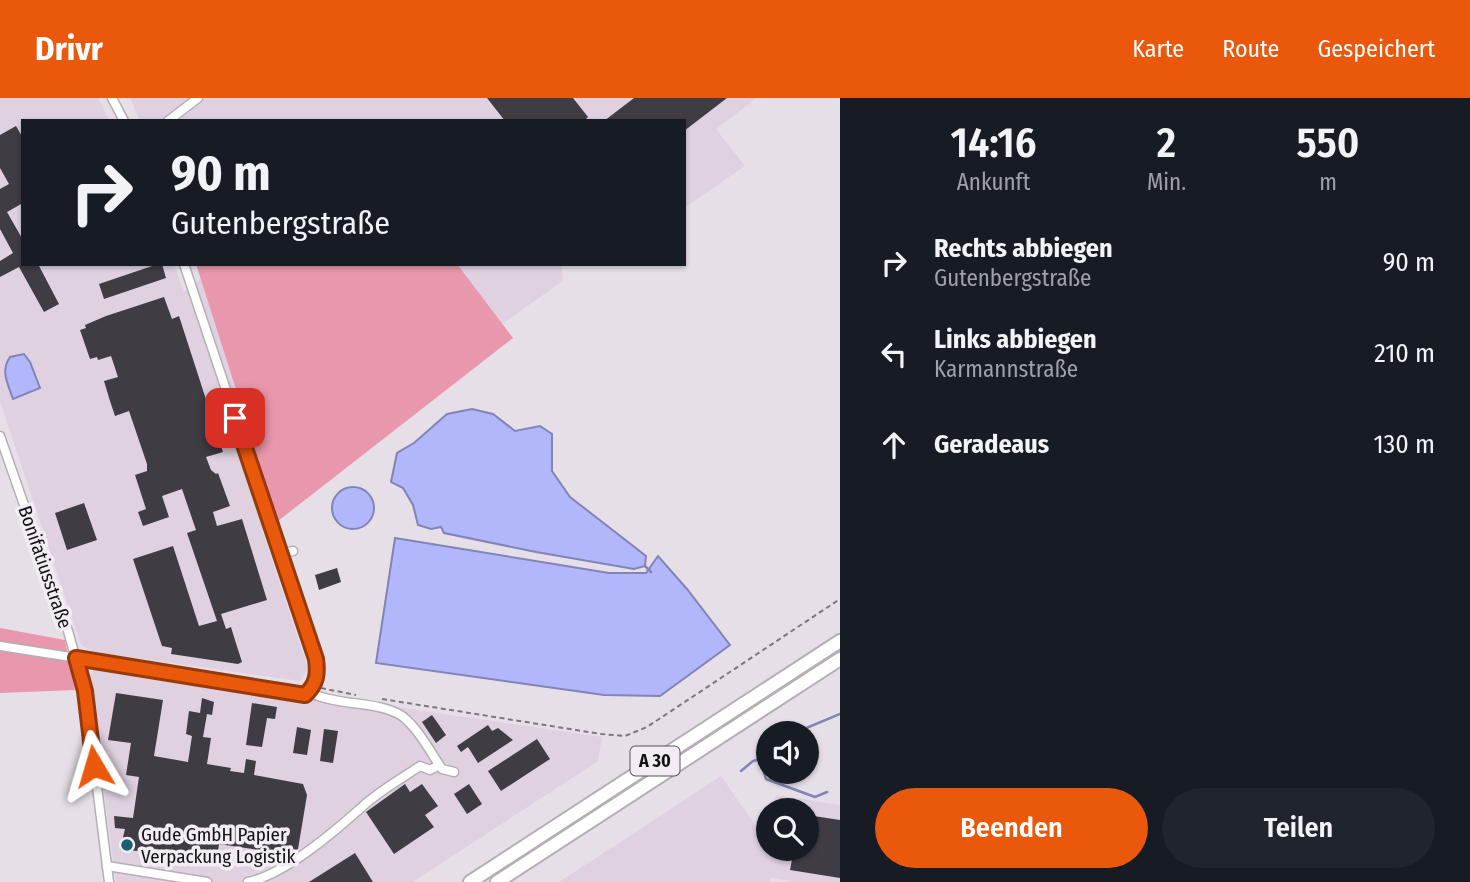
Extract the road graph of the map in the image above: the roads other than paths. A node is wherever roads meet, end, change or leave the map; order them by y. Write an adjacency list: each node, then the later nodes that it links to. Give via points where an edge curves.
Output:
1 (112, 98): 3 (street)
2 (198, 98): 4 (street)
3 (123, 119)
4 (170, 119)
5 (185, 266): 7 (street)
6 (0, 436): 11 (street, Bonifatiusstraße)
7 (279, 550): 8 (street); 13 (street, via 316,659 318,674)
8 (293, 551)
9 (840, 642): 20 (highway, A 30)
10 (0, 646): 11 (street)
11 (76, 658): 13 (street); 16 (street, Bonifatiusstraße, via 85,691)
12 (840, 659): 21 (highway, A 30)
13 (305, 695): 14 (street, via 393,712 409,723)
14 (439, 765): 15 (street); 19 (street, via 429,770 420,766 362,806 340,828 262,879)
15 (454, 772)
16 (107, 866): 17 (street, Bonifatiusstraße); 18 (street)
17 (109, 882)
18 (207, 882)
19 (248, 882)
20 (470, 882)
21 (496, 882)

